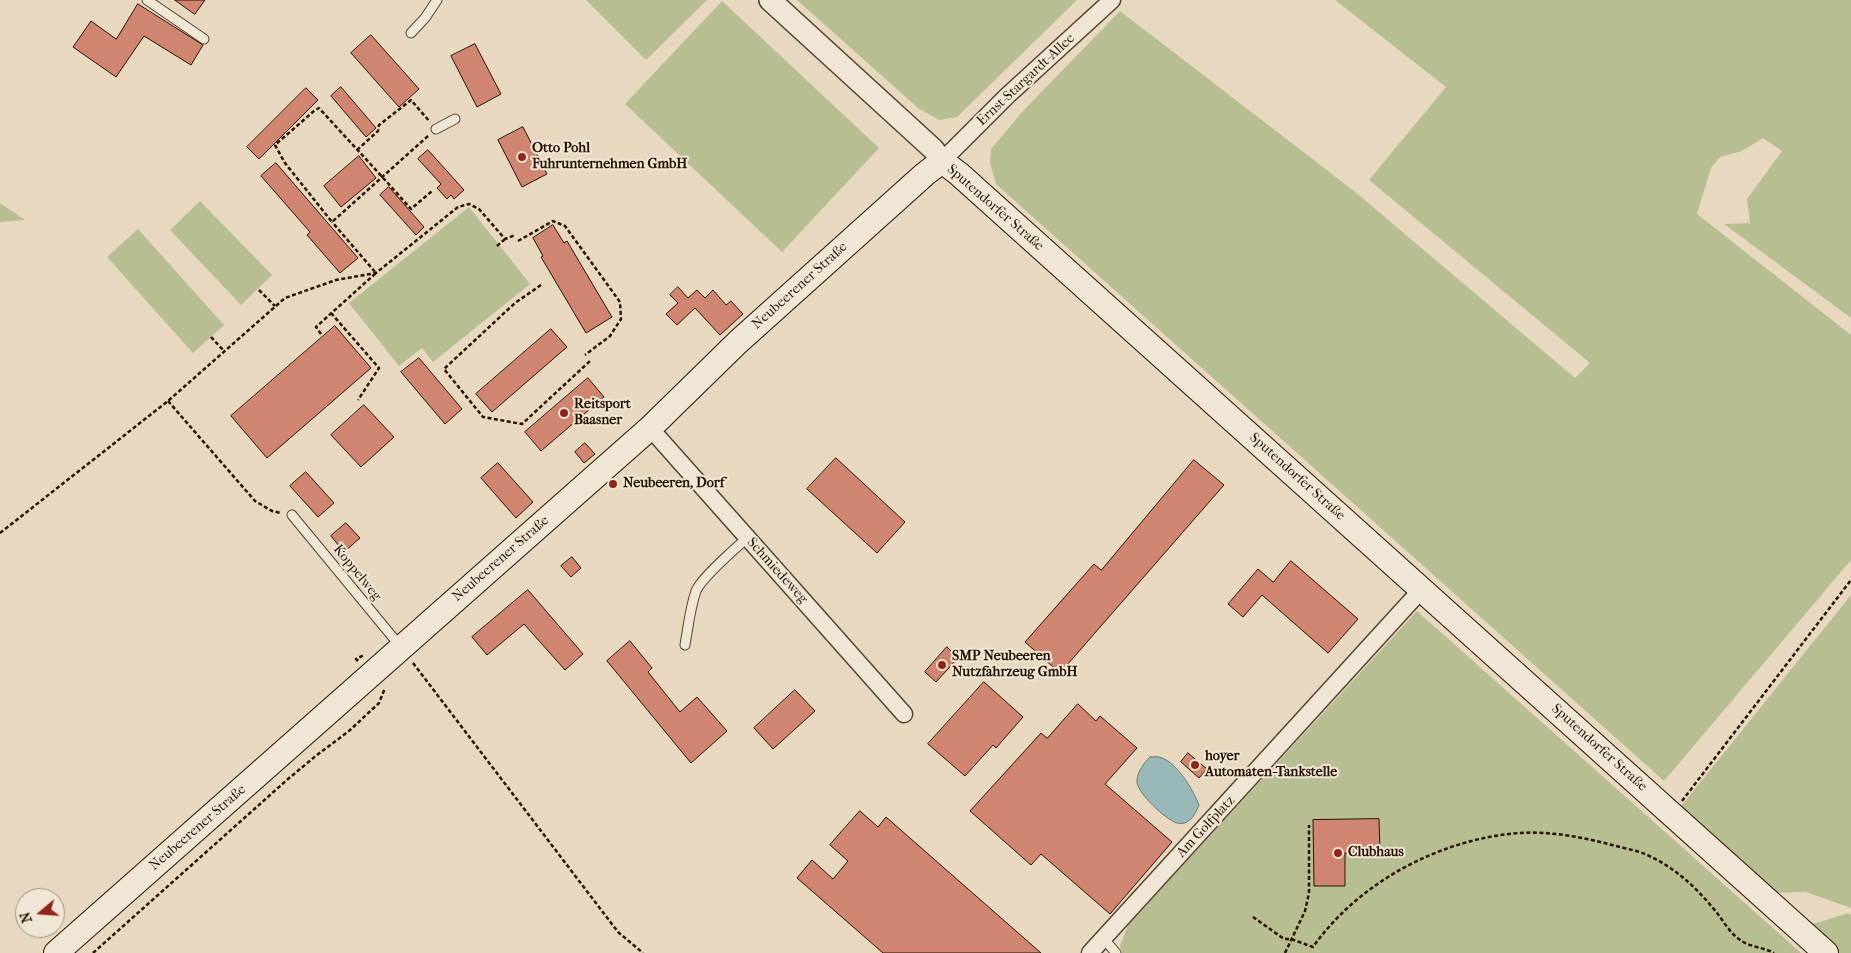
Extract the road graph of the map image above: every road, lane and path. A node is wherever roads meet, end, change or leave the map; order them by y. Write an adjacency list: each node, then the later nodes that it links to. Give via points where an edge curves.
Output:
1 (147, 0): 6 (lane)
2 (437, 0): 5 (lane)
3 (770, 0): 10 (street, Sputendorfer Straße, via 933,149)
4 (1112, 0): 10 (street, Ernst-Stargardt-Allee)
5 (411, 33)
6 (204, 39)
7 (455, 119): 8 (lane)
8 (436, 130): 9 (path, via 411,100 379,126 378,131); 11 (path)
9 (357, 150): 11 (path); 13 (path, via 319,108 276,145 285,163)
10 (942, 161): 30 (main road, Neubeerener Straße, via 738,342); 35 (main road, Sputendorfer Straße)
11 (382, 176): 12 (path, via 411,209); 13 (path)
12 (432, 191)
13 (332, 222): 18 (path)
14 (515, 235): 15 (path)
15 (505, 239): 17 (path); 18 (path, via 484,214 469,204 458,207)
16 (518, 240): 26 (path, via 552,221 565,226 620,302 621,319 610,336)
17 (497, 246)
18 (376, 273): 21 (path, via 336,280 285,298); 22 (path)
19 (541, 285): 27 (path, via 515,303 444,368 483,417 522,424)
20 (260, 290): 21 (path)
21 (275, 306): 25 (path)
22 (331, 313): 23 (path, via 316,327); 28 (path, via 379,368)
23 (321, 334)
24 (211, 337): 25 (path)
25 (224, 352): 29 (path)
26 (585, 354)
27 (590, 361)
28 (358, 400)
29 (168, 401): 31 (path, via 255,501 272,511); 32 (path)
30 (650, 428): 33 (street, Schmiedeweg); 37 (main road, Neubeerener Straße)
31 (292, 515): 37 (lane, Koppelweg)
32 (0, 533)
33 (748, 538): 36 (lane, via 715,568 697,590); 39 (street, Schmiedeweg)
34 (1851, 580): 40 (path)
35 (1422, 590): 40 (main road, Sputendorfer Straße); 43 (street, Am Golfplatz)
36 (685, 645)
37 (401, 647): 45 (main road, Neubeerener Straße); 47 (path, via 618,932)
38 (384, 692): 46 (path, via 379,704 350,731 288,779)
39 (904, 714)
40 (1672, 814): 52 (main road, Sputendorfer Straße)
41 (1309, 825): 44 (path, via 1309,893)
42 (1253, 917): 44 (path, via 1284,939)
43 (1104, 939): 48 (street, Am Golfplatz); 49 (lane)
44 (1292, 939): 50 (path); 51 (path, via 1313,947 1335,920 1362,895 1398,870 1440,852 1496,836 1548,833 1598,841 1644,854 1680,873 1740,941)
45 (56, 953)
46 (93, 953)
47 (643, 953)
48 (1090, 953)
49 (1116, 953)
50 (1285, 953)
51 (1774, 953)
52 (1826, 953)

